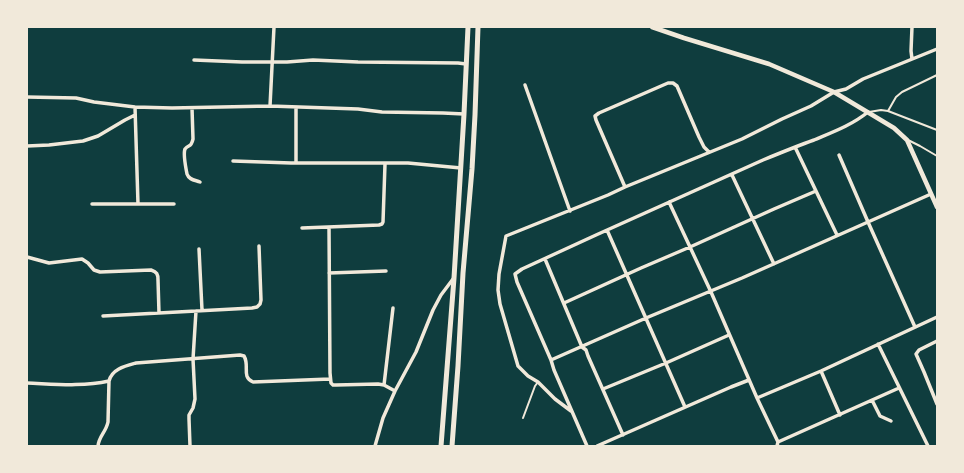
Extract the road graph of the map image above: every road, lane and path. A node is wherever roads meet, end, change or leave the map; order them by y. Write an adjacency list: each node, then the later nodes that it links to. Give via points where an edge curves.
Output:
1 (274, 27): 9 (street)
2 (468, 27): 10 (main road)
3 (478, 27): 102 (main road, via 473,146)
4 (912, 27): 7 (street)
5 (656, 28): 13 (street, via 768,64)
6 (937, 49): 7 (street)
7 (912, 59): 13 (street)
8 (194, 60): 9 (street)
9 (272, 62): 10 (street, via 313,60); 15 (street)
10 (466, 64): 21 (main road)
11 (937, 75): 19 (lane, via 902,92)
12 (525, 85): 44 (street)
13 (834, 92): 20 (street); 27 (street, via 811,106)
14 (27, 97): 16 (street, via 76,98)
15 (270, 106): 17 (street); 18 (street)
16 (135, 107): 18 (street); 22 (street)
17 (296, 107): 21 (street); 31 (street)
18 (192, 108): 35 (street, via 194,139 184,153 188,177)
19 (888, 111): 20 (lane); 23 (lane)
20 (868, 112): 24 (street, via 894,128); 26 (street, via 838,130)
21 (464, 114): 33 (main road)
22 (135, 115): 25 (street, via 98,136 83,141); 41 (street)
23 (937, 130)
24 (907, 140): 29 (lane); 38 (street)
25 (27, 146)
26 (795, 147): 34 (street); 37 (street)
27 (709, 152): 36 (street); 36 (street, via 701,142 677,86 668,83 595,116)
28 (839, 155): 46 (street)
29 (937, 156)
30 (233, 161): 31 (street)
31 (296, 163): 32 (street)
32 (384, 164): 33 (street, via 408,163); 47 (street, via 382,224)
33 (461, 168): 60 (main road)
34 (732, 175): 39 (street); 45 (street)
35 (200, 182)
36 (625, 187): 44 (street)
37 (816, 191): 45 (street); 50 (street)
38 (931, 194): 43 (street); 46 (street)
39 (669, 202): 49 (street); 52 (street)
40 (92, 204): 41 (street)
41 (138, 204): 42 (street)
42 (174, 204)
43 (937, 207)
44 (570, 211): 82 (street, via 506,236 499,274 500,304 518,366)
45 (753, 219): 52 (street); 56 (street)
46 (868, 222): 50 (street); 70 (street)
47 (329, 227): 48 (street); 58 (street)
48 (302, 228)
49 (607, 230): 55 (street); 59 (street)
50 (837, 235): 56 (street)
51 (259, 246): 64 (street, via 260,304 252,308)
52 (690, 248): 59 (street); 61 (street)
53 (199, 250): 64 (street)
54 (27, 257): 66 (street, via 49,263 82,260 100,272 151,270 158,275)
55 (545, 259): 62 (street); 76 (street, via 515,274)
56 (774, 264): 61 (street)
57 (386, 271): 58 (street)
58 (329, 273): 79 (street)
59 (627, 274): 62 (street); 69 (street)
60 (454, 278): 87 (street, via 433,310 416,352); 101 (main road)
61 (711, 292): 69 (street); 71 (street)
62 (564, 303): 74 (street)
63 (393, 308): 84 (street)
64 (202, 310): 65 (street)
65 (196, 311): 66 (street); 75 (street)
66 (159, 313): 67 (street)
67 (103, 316)
68 (937, 317): 70 (street)
69 (646, 318): 74 (street); 77 (street)
70 (915, 327): 73 (street)
71 (729, 335): 77 (street); 80 (street)
72 (937, 341): 90 (street, via 916,354)
73 (878, 344): 78 (street); 85 (street)
74 (582, 347): 76 (street); 86 (street, via 586,350)
75 (193, 359): 79 (street, via 244,356 247,363 247,378 253,382); 81 (street, via 124,366 114,372); 99 (street, via 195,399 189,415)
76 (551, 360): 92 (street)
77 (666, 363): 86 (street); 91 (street)
78 (821, 371): 88 (street); 93 (street)
79 (330, 379): 84 (street, via 334,385)
80 (749, 380): 88 (street); 91 (street)
81 (109, 381): 83 (street, via 89,385); 98 (street, via 107,428)
82 (538, 382): 92 (street); 94 (lane)
83 (27, 384)
84 (384, 386): 87 (street)
85 (899, 388): 89 (street); 105 (street)
86 (603, 389): 96 (street)
87 (395, 392): 100 (street, via 383,418)
88 (757, 398): 97 (street)
89 (872, 400): 93 (street); 95 (street, via 880,416)
90 (937, 404)
91 (685, 407): 96 (street)
92 (571, 411): 103 (street)
93 (840, 415): 97 (street)
94 (523, 418)
95 (891, 421)
96 (623, 435): 104 (street)
97 (778, 444)
98 (98, 446)
99 (190, 446)
100 (375, 446)
101 (441, 446)
102 (452, 446)
103 (586, 446)
104 (597, 446)
105 (928, 446)

